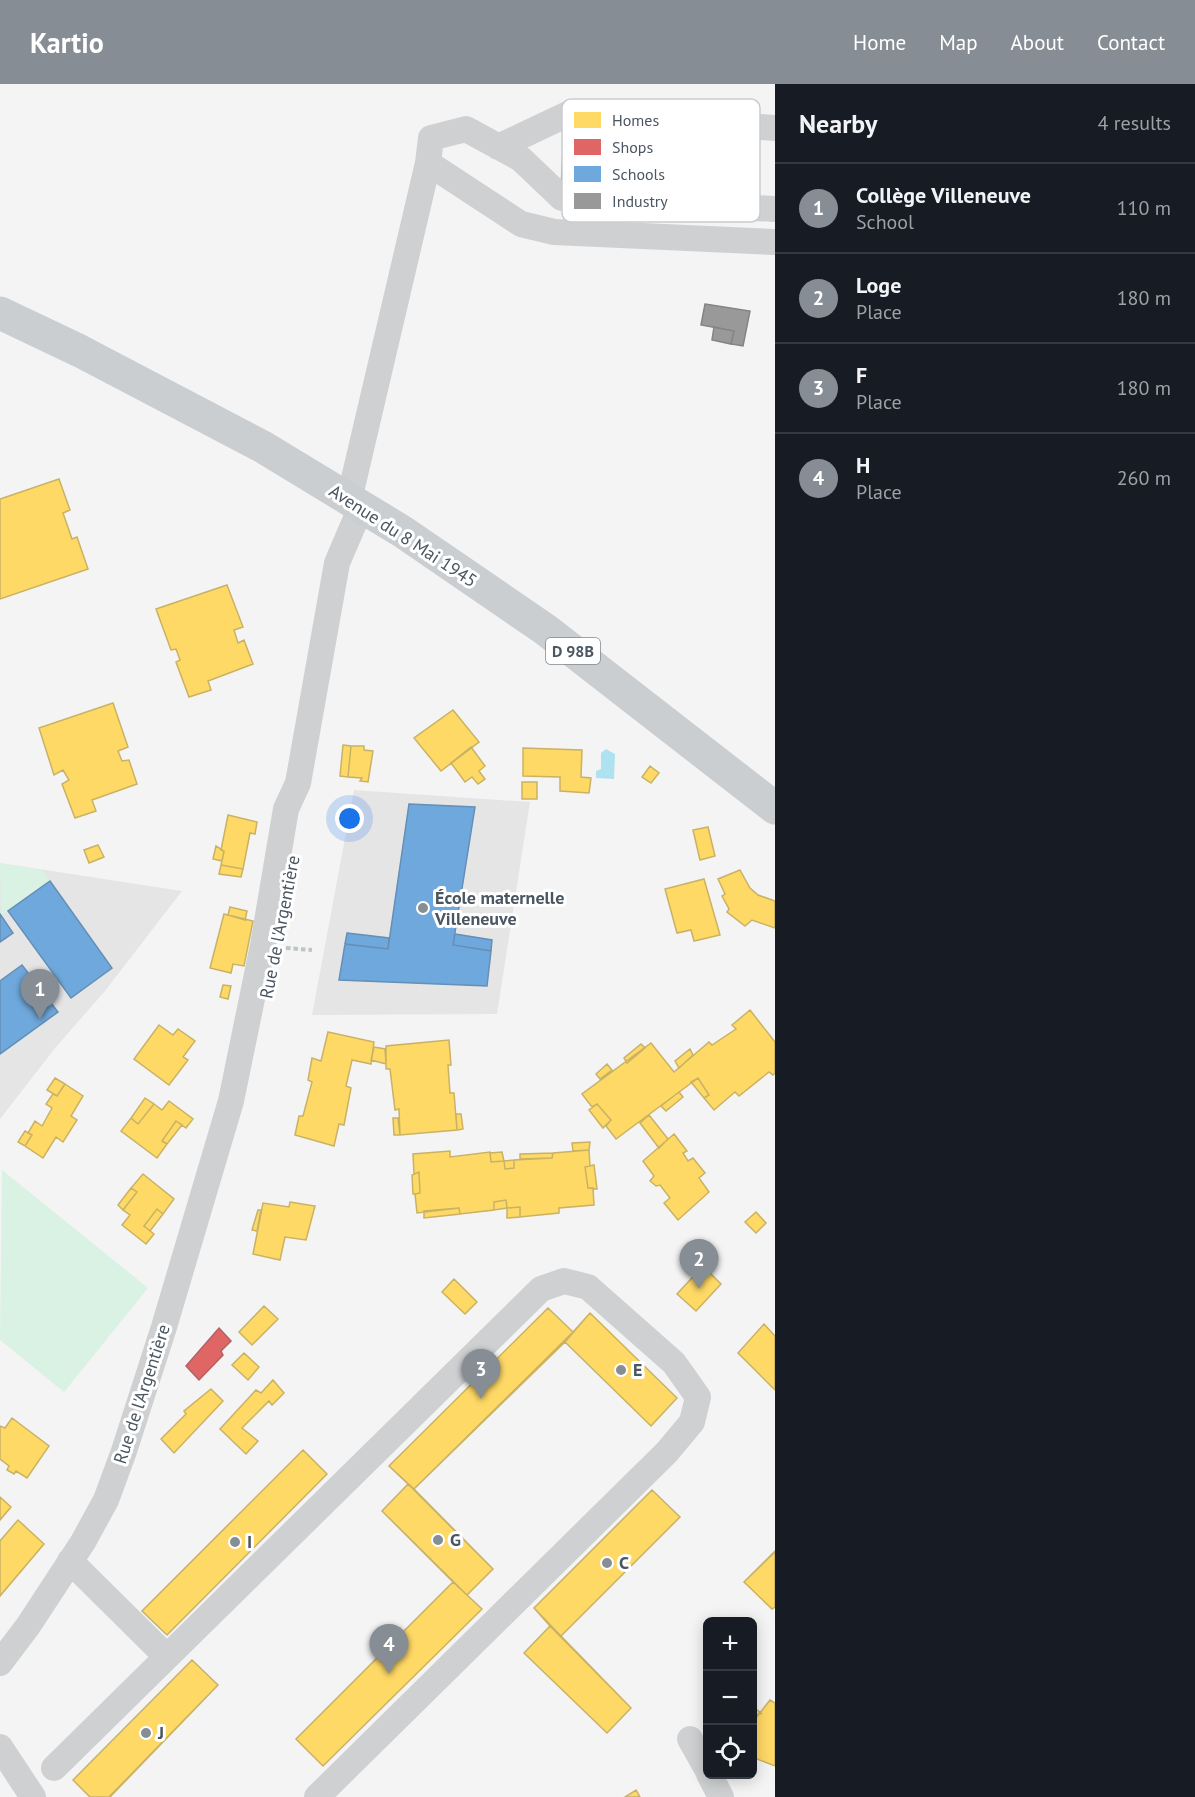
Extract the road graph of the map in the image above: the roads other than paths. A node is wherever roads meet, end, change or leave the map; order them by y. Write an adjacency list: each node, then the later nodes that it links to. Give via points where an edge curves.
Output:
1 (562, 117): 4 (street)
2 (760, 127): 3 (street)
3 (775, 128)
4 (498, 147): 5 (street, Rue de l'Argentière, via 466,129 431,138); 6 (street, via 521,159)
5 (428, 163): 9 (street, via 521,224 554,232); 11 (street, Rue de l'Argentière)
6 (562, 198)
7 (760, 208): 8 (street)
8 (775, 209)
9 (775, 242)
10 (0, 313): 11 (main road, Avenue du 8 Mai 1945 / D 98B, via 263,447)
11 (355, 503): 12 (street, Rue de l'Argentière, via 337,563); 13 (main road, Avenue du 8 Mai 1945 / D 98B, via 546,630)
12 (298, 783): 14 (street, Rue de l'Argentière, via 286,809); 14 (street, Rue de l'Argentière, via 301,812 278,947 254,1050)
13 (775, 808)
14 (231, 1101): 15 (street, Rue de l'Argentière, via 124,1451 106,1500)
15 (70, 1561): 16 (street); 17 (street, Rue de l'Argentière)
16 (166, 1656): 21 (street); 24 (street, via 541,1289 564,1281 588,1287 674,1363 698,1397 692,1422 667,1452)
17 (0, 1663)
18 (690, 1739): 20 (street)
19 (0, 1747): 23 (street)
20 (703, 1764)
21 (54, 1768)
22 (712, 1779): 25 (street)
23 (33, 1797)
24 (317, 1797)
25 (722, 1797)

